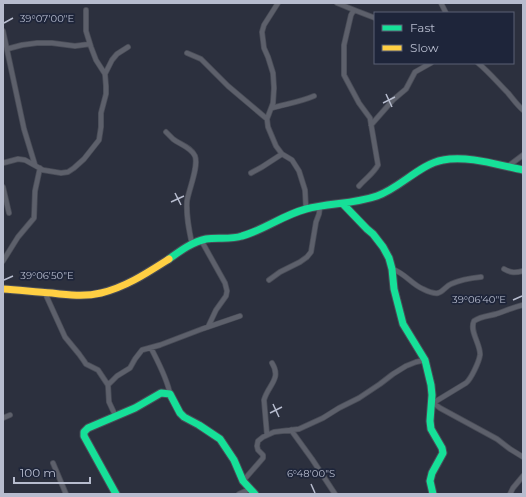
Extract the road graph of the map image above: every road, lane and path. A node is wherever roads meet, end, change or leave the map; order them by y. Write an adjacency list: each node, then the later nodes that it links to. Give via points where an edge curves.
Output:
1 (281, 3): 4 (street)
2 (336, 3): 6 (street)
3 (441, 3): 7 (street)
4 (277, 5): 18 (street, via 262,32 264,48 273,73)
5 (86, 10): 10 (street, via 86,31)
6 (354, 10): 8 (street); 21 (street, via 344,45 344,75 370,118)
7 (446, 12)
8 (374, 18)
9 (3, 31): 12 (street)
10 (90, 44): 12 (street, via 75,46 38,43); 16 (street)
11 (128, 47): 16 (street, via 117,54)
12 (7, 49): 26 (street, via 24,129)
13 (187, 53): 20 (street, via 206,62 228,86)
14 (429, 64): 21 (street, via 415,72 406,89)
15 (479, 64): 19 (street)
16 (105, 74): 26 (street, via 106,94 101,113 102,127 99,140 84,159 68,172 52,172)
17 (314, 96): 18 (street)
18 (272, 108): 20 (street)
19 (523, 110)
20 (268, 119): 23 (street, via 272,138)
21 (371, 125): 30 (street, via 378,165)
22 (166, 132): 37 (street, via 195,156 187,212)
23 (282, 154): 29 (street); 34 (street, via 292,160 299,171 305,190)
24 (523, 155): 27 (street)
25 (3, 163): 26 (street, via 18,159)
26 (37, 166): 38 (street, via 34,218)
27 (507, 167): 28 (street); 32 (street, via 470,159 441,160 428,164 386,193 369,200)
28 (523, 170)
29 (251, 172)
30 (359, 186)
31 (3, 187): 35 (street)
32 (343, 204): 33 (street); 39 (street, via 380,242)
33 (320, 207): 34 (street); 43 (street, via 307,257)
34 (306, 209): 36 (street, via 240,237)
35 (9, 213)
36 (201, 240): 37 (street); 48 (street, via 227,290)
37 (192, 244): 45 (street, via 122,286 84,295)
38 (3, 261)
39 (392, 269): 42 (street, via 432,293 441,292 453,283); 50 (street, via 403,324)
40 (504, 269): 41 (street, via 514,273)
41 (523, 271)
42 (481, 277)
43 (269, 280)
44 (3, 289): 45 (street)
45 (45, 292): 52 (street, via 65,337 86,364 98,370)
46 (523, 305): 54 (street, via 474,320 474,333 480,355 470,380)
47 (240, 316): 48 (street)
48 (208, 327): 49 (street)
49 (151, 348): 52 (street, via 142,350 130,368); 53 (street, via 166,378)
50 (425, 360): 54 (street); 58 (street, via 406,366 359,398 323,418)
51 (272, 363): 59 (street, via 276,371 275,377 264,400)
52 (108, 385): 56 (street, via 109,402)
53 (170, 394): 56 (street, via 161,393); 63 (street, via 184,417 220,439 234,460)
54 (433, 402): 60 (street); 69 (street, via 431,429 443,453 432,473 430,482)
55 (10, 415): 57 (street)
56 (116, 417): 66 (street, via 88,428 84,435)
57 (3, 418)
58 (291, 430): 59 (street); 68 (street)
59 (267, 435): 63 (street, via 258,441 257,446 263,458)
60 (523, 456)
61 (53, 463): 65 (street)
62 (523, 476): 70 (street)
63 (243, 481): 64 (street)
64 (252, 491): 67 (street)
65 (66, 494)
66 (116, 494)
67 (238, 494)
68 (335, 494)
69 (433, 494)
70 (510, 494)

